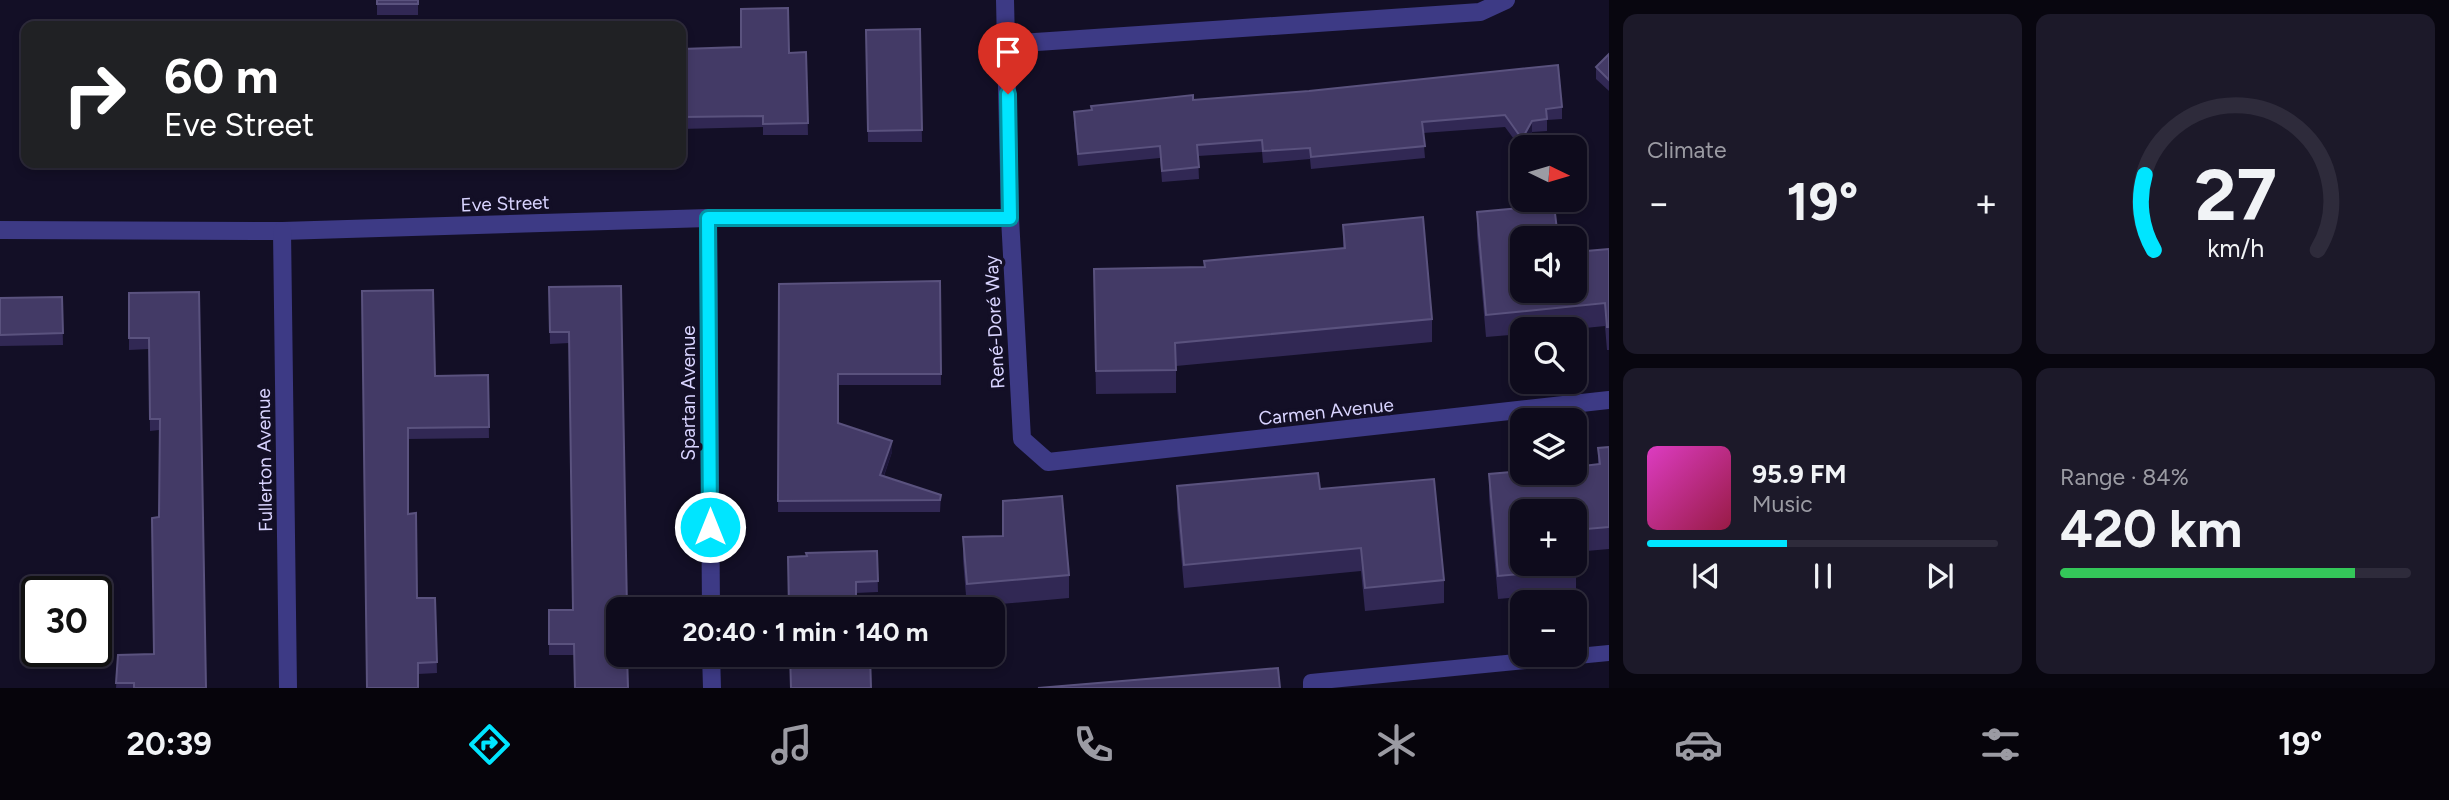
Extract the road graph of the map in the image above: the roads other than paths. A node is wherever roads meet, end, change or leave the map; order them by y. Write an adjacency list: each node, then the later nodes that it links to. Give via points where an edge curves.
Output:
1 (1005, 0): 3 (street, René-Doré Way)
2 (1506, 0): 3 (street, via 1479,12)
3 (1007, 44): 5 (street, René-Doré Way)
4 (708, 218): 5 (street, Eve Street); 7 (street, Eve Street); 10 (street, Spartan Avenue)
5 (1010, 218): 9 (street, René-Doré Way, via 1022,439)
6 (0, 230): 7 (street, Eve Street)
7 (282, 231): 13 (street, Fullerton Avenue)
8 (1609, 400): 9 (street, Carmen Avenue)
9 (1048, 462)
10 (711, 597)
11 (1609, 653): 15 (lane, via 1311,682)
12 (711, 667): 14 (street)
13 (288, 688)
14 (712, 688)
15 (1311, 688)

